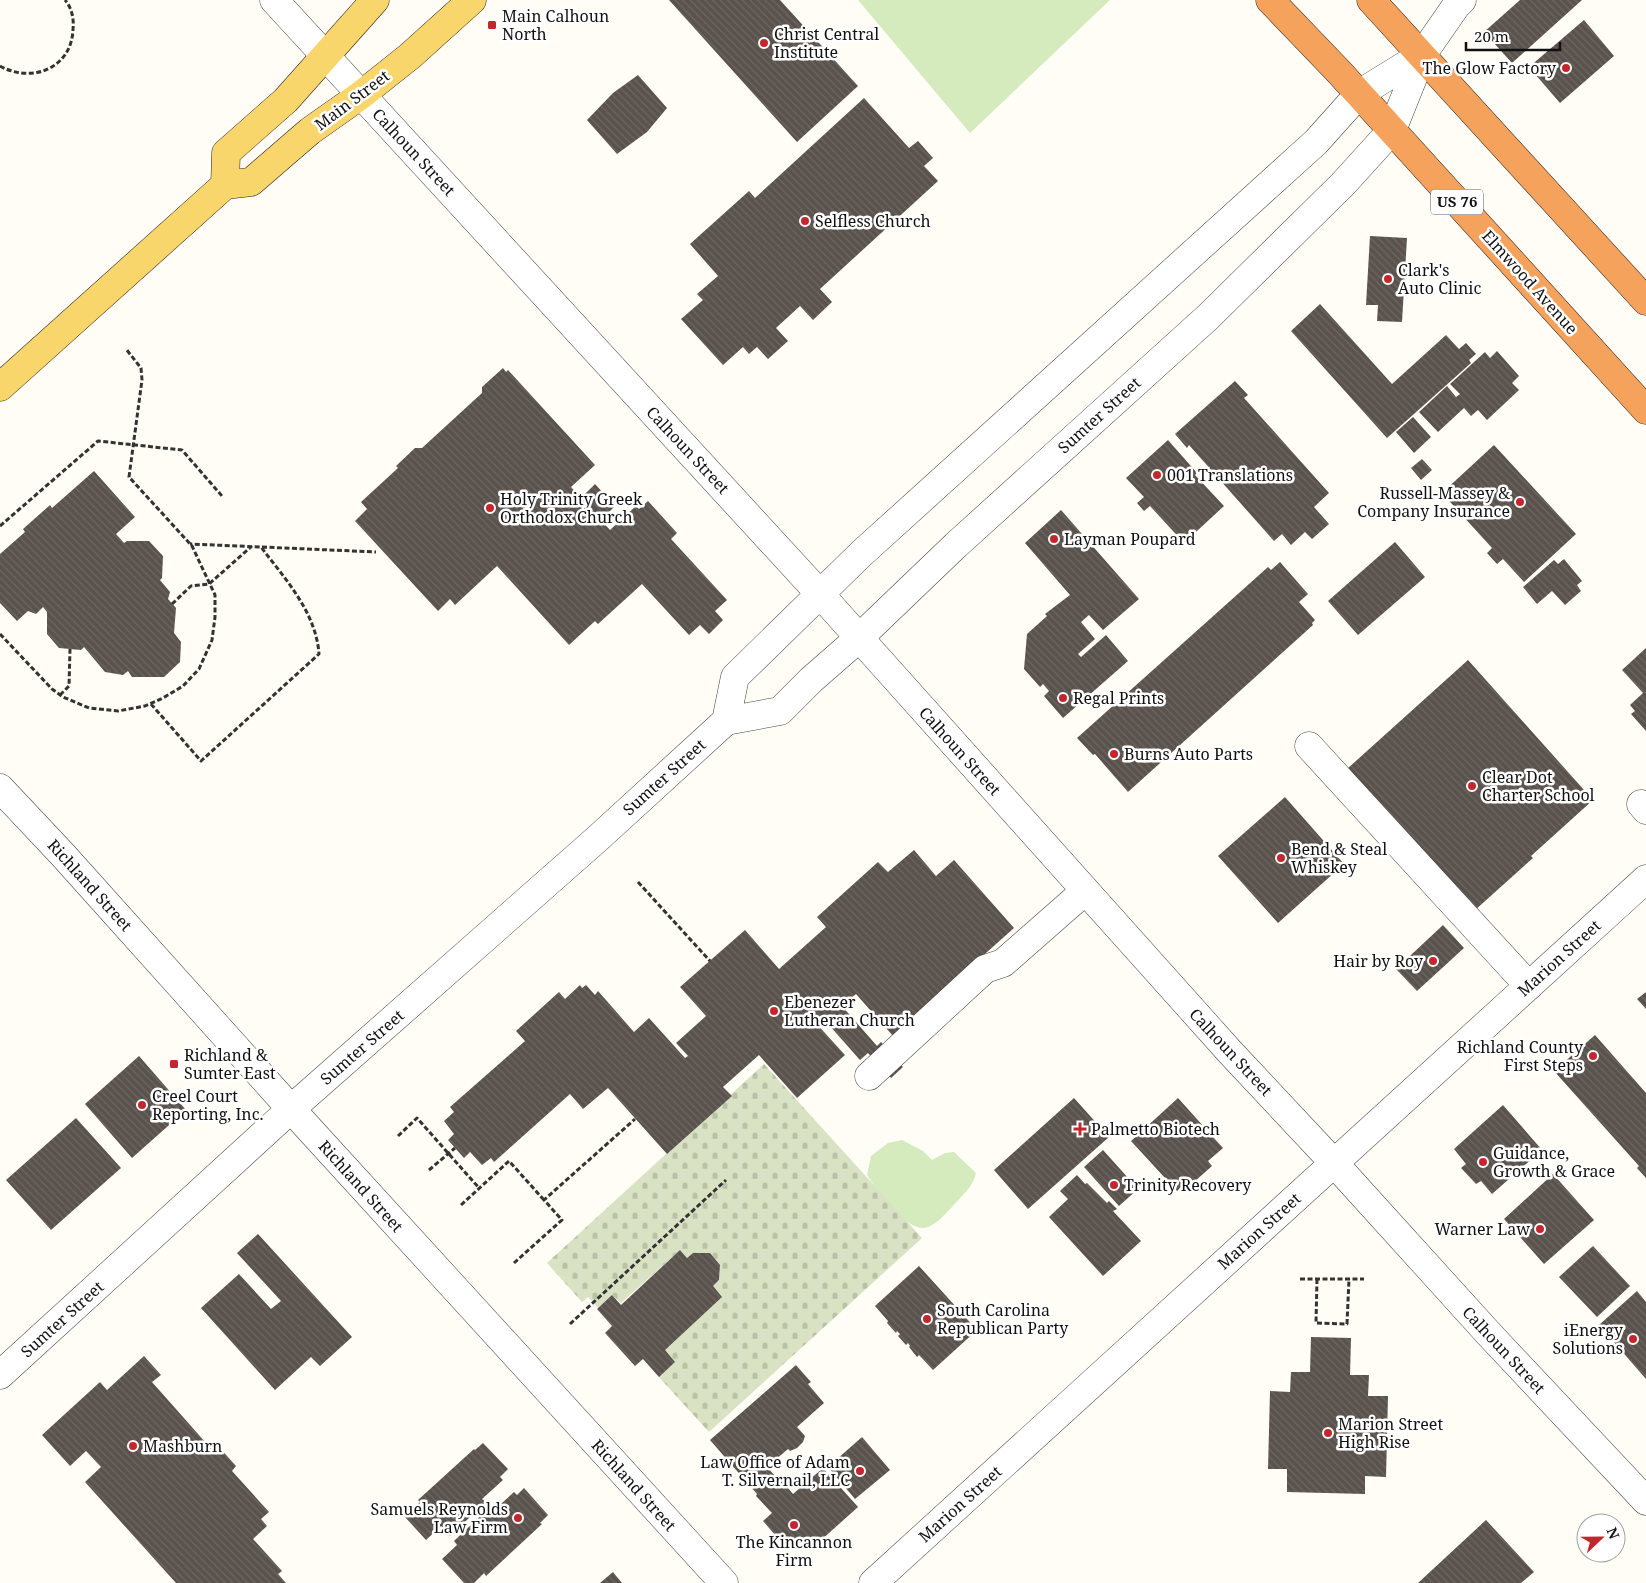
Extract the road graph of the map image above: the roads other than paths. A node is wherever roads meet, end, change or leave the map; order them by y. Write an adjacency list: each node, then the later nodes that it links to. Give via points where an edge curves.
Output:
1 (274, 0): 8 (street, Calhoun Street)
2 (375, 0): 8 (main road)
3 (472, 0): 10 (main road, Main Street)
4 (1270, 0): 9 (highway, Elmwood Avenue / US 76)
5 (1372, 0): 7 (highway)
6 (1462, 0): 7 (street, Sumter Street)
7 (1422, 54): 9 (street, Sumter Street); 11 (street, Sumter Street); 13 (highway)
8 (326, 56): 10 (street, Calhoun Street); 12 (main road, via 286,100 226,153)
9 (1359, 94): 11 (highway, Elmwood Avenue / US 76); 16 (street, Sumter Street, via 1316,142)
10 (362, 95): 12 (main road, Main Street, via 310,131 251,182); 16 (street, Calhoun Street)
11 (1392, 130): 15 (highway, Elmwood Avenue / US 76); 17 (street, Sumter Street, via 1343,184 1208,317 956,545)
12 (224, 185): 14 (main road)
13 (1646, 301)
14 (0, 387)
15 (1646, 410)
16 (820, 594): 17 (street, Calhoun Street); 18 (street, Sumter Street, via 735,677)
17 (859, 638): 18 (street, Sumter Street, via 780,712); 22 (street, Calhoun Street)
18 (726, 721): 25 (street, Sumter Street)
19 (1309, 746): 23 (street)
20 (0, 788): 25 (street, Richland Street)
21 (1646, 879): 23 (street, Marion Street)
22 (1085, 891): 24 (street, via 1003,963 985,969); 26 (street, Calhoun Street)
23 (1529, 986): 26 (street, Marion Street)
24 (869, 1076)
25 (291, 1109): 27 (street, Sumter Street); 29 (street, Richland Street)
26 (1334, 1162): 28 (street, Calhoun Street, via 1483,1328); 30 (street, Marion Street)
27 (0, 1375)
28 (1646, 1501)
29 (724, 1583)
30 (873, 1583)

